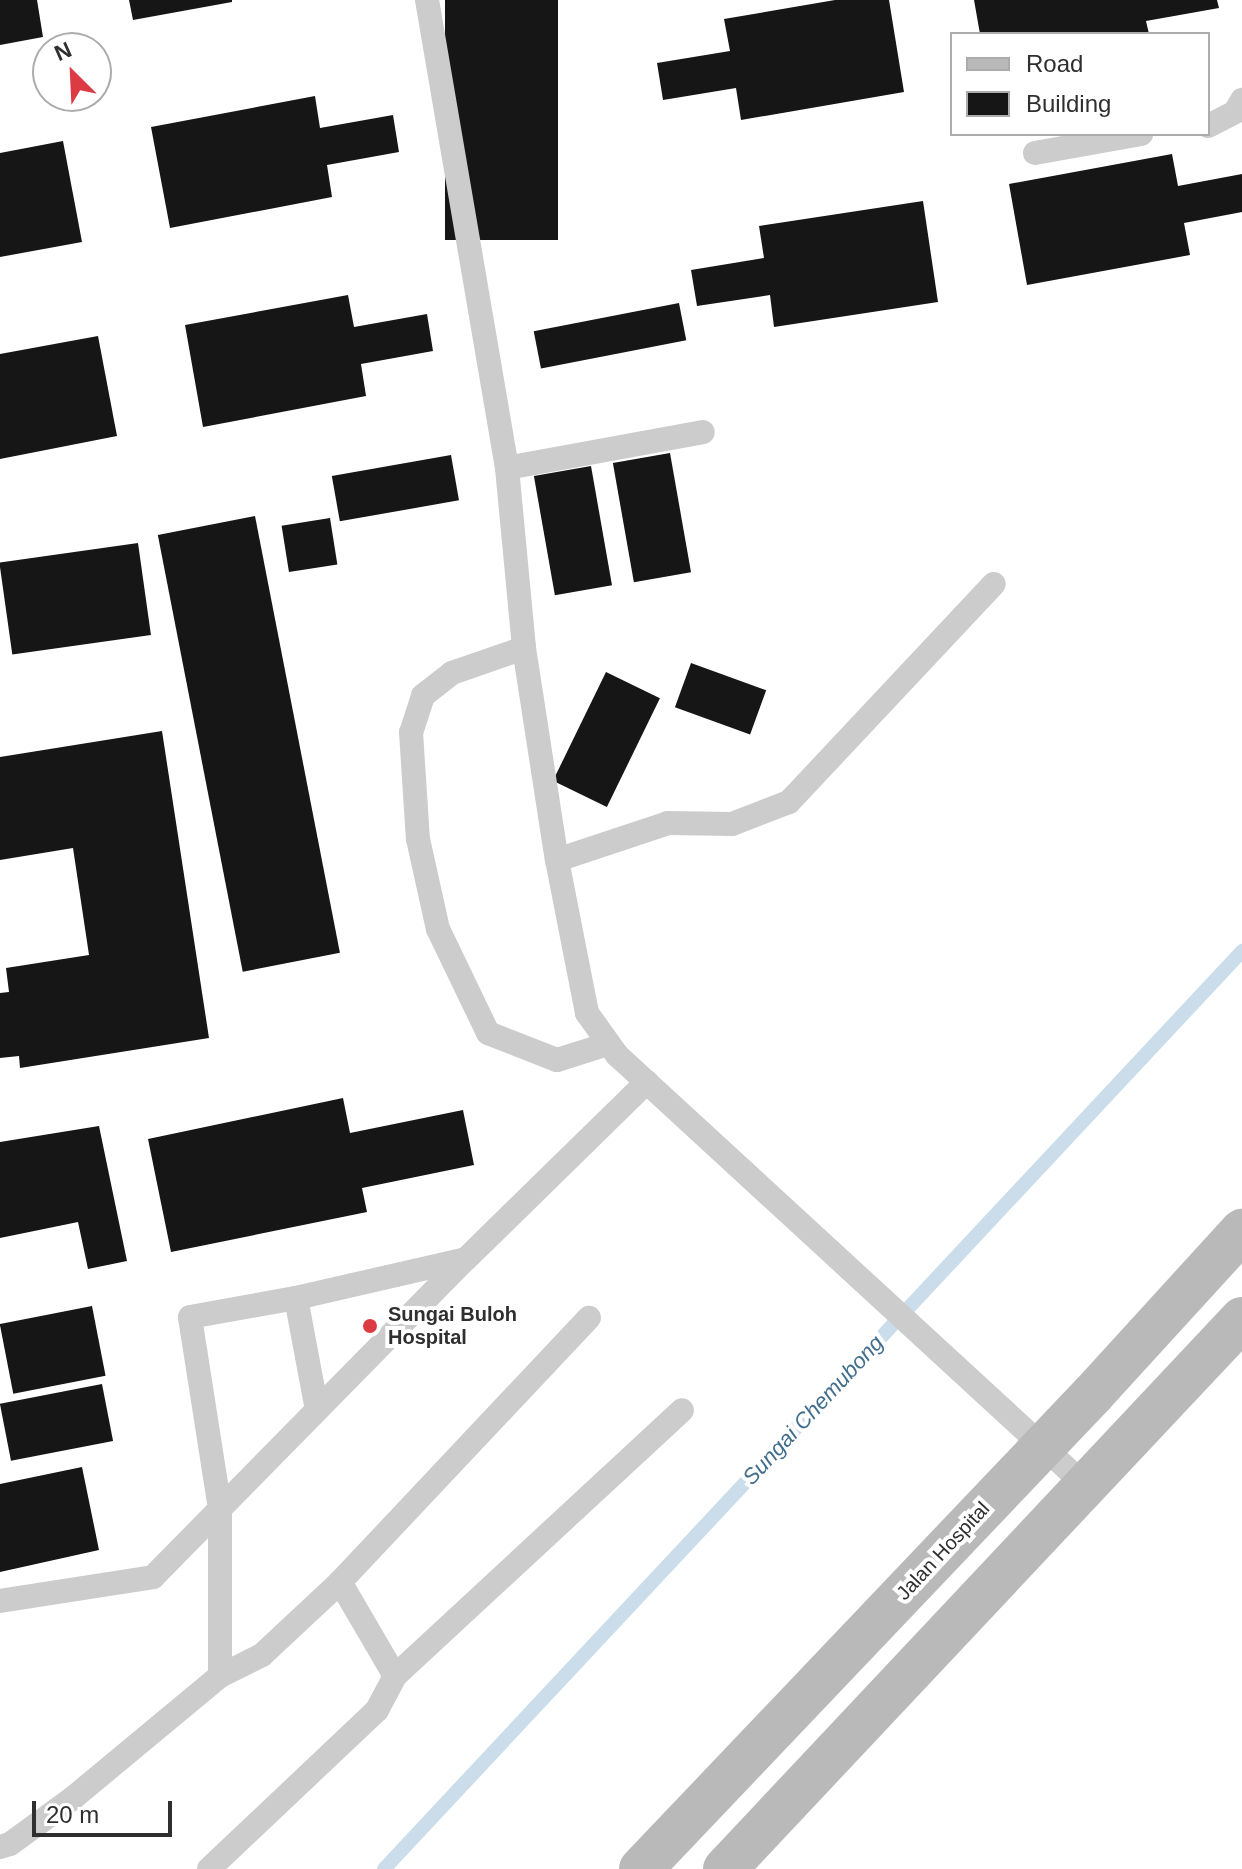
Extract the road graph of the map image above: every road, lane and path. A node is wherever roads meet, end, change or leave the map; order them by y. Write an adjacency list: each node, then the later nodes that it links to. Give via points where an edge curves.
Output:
1 (427, 0): 7 (lane)
2 (1242, 100): 3 (lane, via 1235,112)
3 (1210, 125)
4 (1130, 136): 5 (lane)
5 (1035, 153)
6 (703, 432): 7 (lane)
7 (507, 468): 9 (lane)
8 (994, 584): 10 (lane, via 789,802 732,824 668,823)
9 (524, 648): 10 (lane); 11 (lane, via 452,673 423,696 411,732 418,839 438,929 488,1033 557,1060)
10 (557, 860): 11 (lane, via 587,1013)
11 (608, 1044): 12 (lane)
12 (647, 1082): 14 (lane); 20 (lane)
13 (1242, 1231): 20 (main road, Jalan Hospital)
14 (466, 1259): 15 (lane); 18 (lane)
15 (296, 1298): 18 (lane); 22 (lane, via 190,1317)
16 (589, 1318): 23 (lane)
17 (1242, 1319): 21 (main road)
18 (317, 1410): 22 (lane)
19 (682, 1410): 26 (lane)
20 (1043, 1446): 21 (lane); 29 (main road, Jalan Hospital)
21 (1087, 1487): 30 (main road)
22 (220, 1509): 24 (lane, via 153,1577); 25 (lane)
23 (340, 1582): 25 (lane, via 262,1655); 26 (lane)
24 (0, 1601)
25 (220, 1676): 27 (lane, via 73,1798)
26 (395, 1676): 28 (lane, via 377,1710)
27 (0, 1847)
28 (209, 1869)
29 (641, 1869)
30 (725, 1869)

